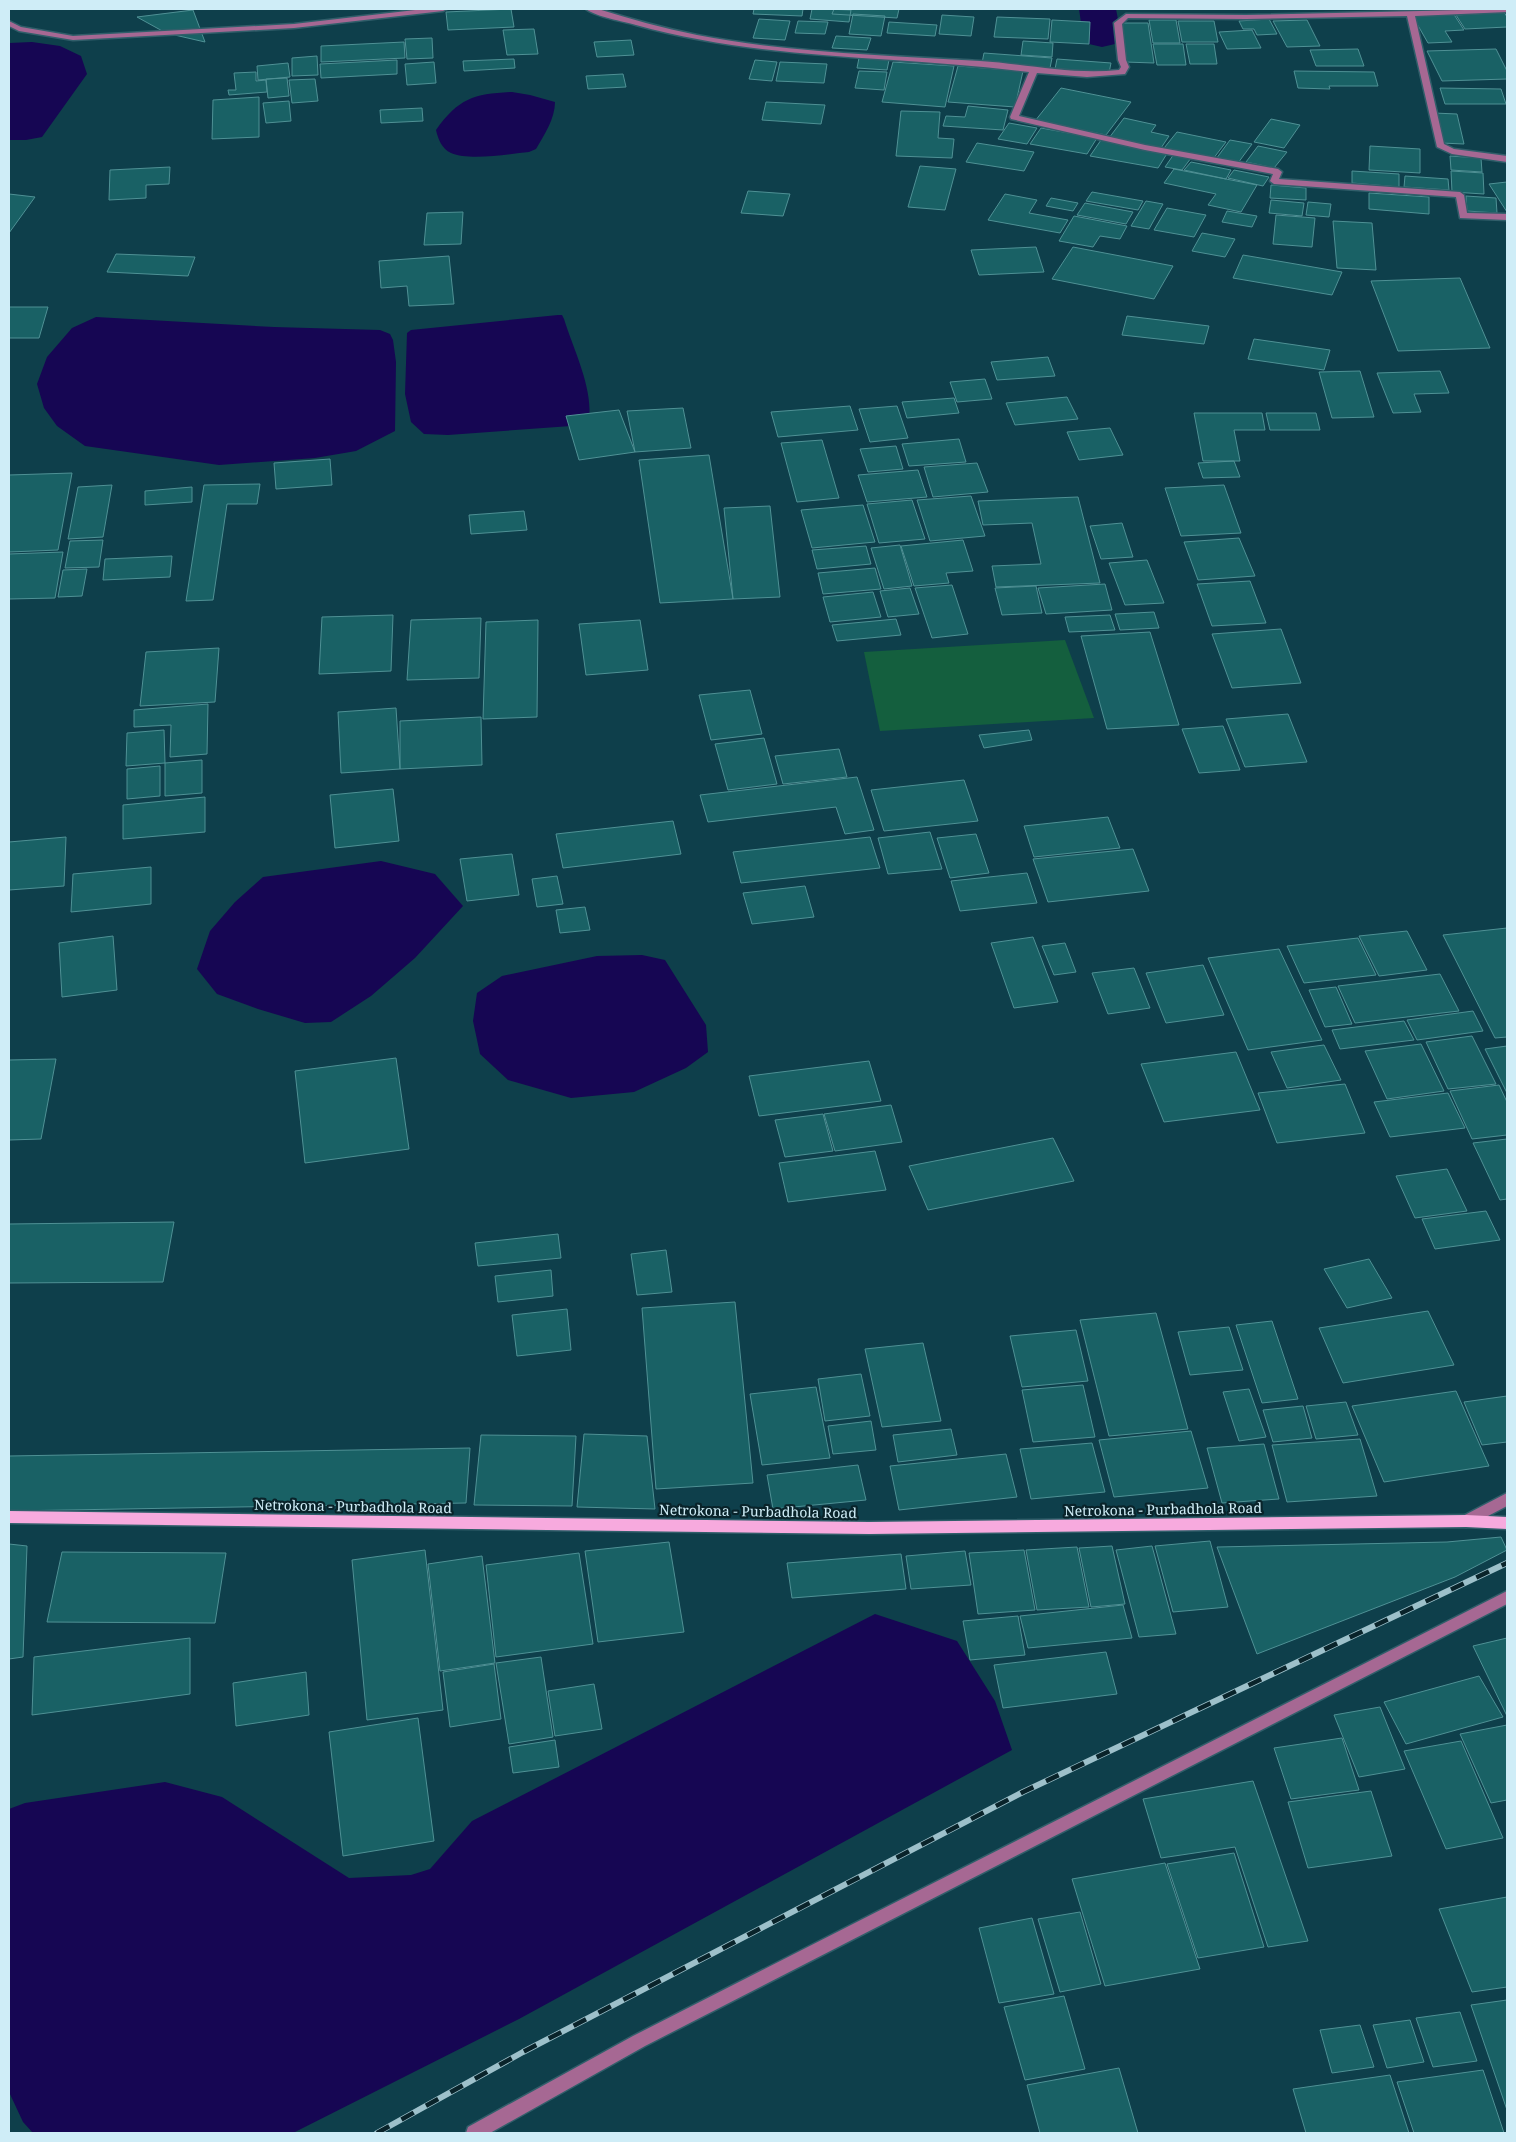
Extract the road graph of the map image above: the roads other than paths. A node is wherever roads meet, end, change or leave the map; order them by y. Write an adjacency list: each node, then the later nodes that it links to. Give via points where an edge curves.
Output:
1 (443, 9): 5 (street, via 294,26 73,38 19,29)
2 (590, 9): 6 (street, via 652,28 759,47)
3 (1507, 10): 4 (street)
4 (1410, 14): 6 (street, via 1126,16 1118,23 1125,66 1122,72 1075,75); 7 (street, via 1440,145 1459,152)
5 (9, 23)
6 (1034, 70): 8 (street, via 1014,117 1179,154 1278,172 1274,181 1460,195 1463,216)
7 (1507, 159)
8 (1507, 217)
9 (1507, 1499): 11 (street)
10 (9, 1517): 11 (main road, Netrokona - Purbadhola Road, via 869,1528)
11 (1466, 1521): 12 (main road, Netrokona - Purbadhola Road)
12 (1507, 1523)
13 (1507, 1598): 14 (street, via 639,2041)
14 (474, 2133)

